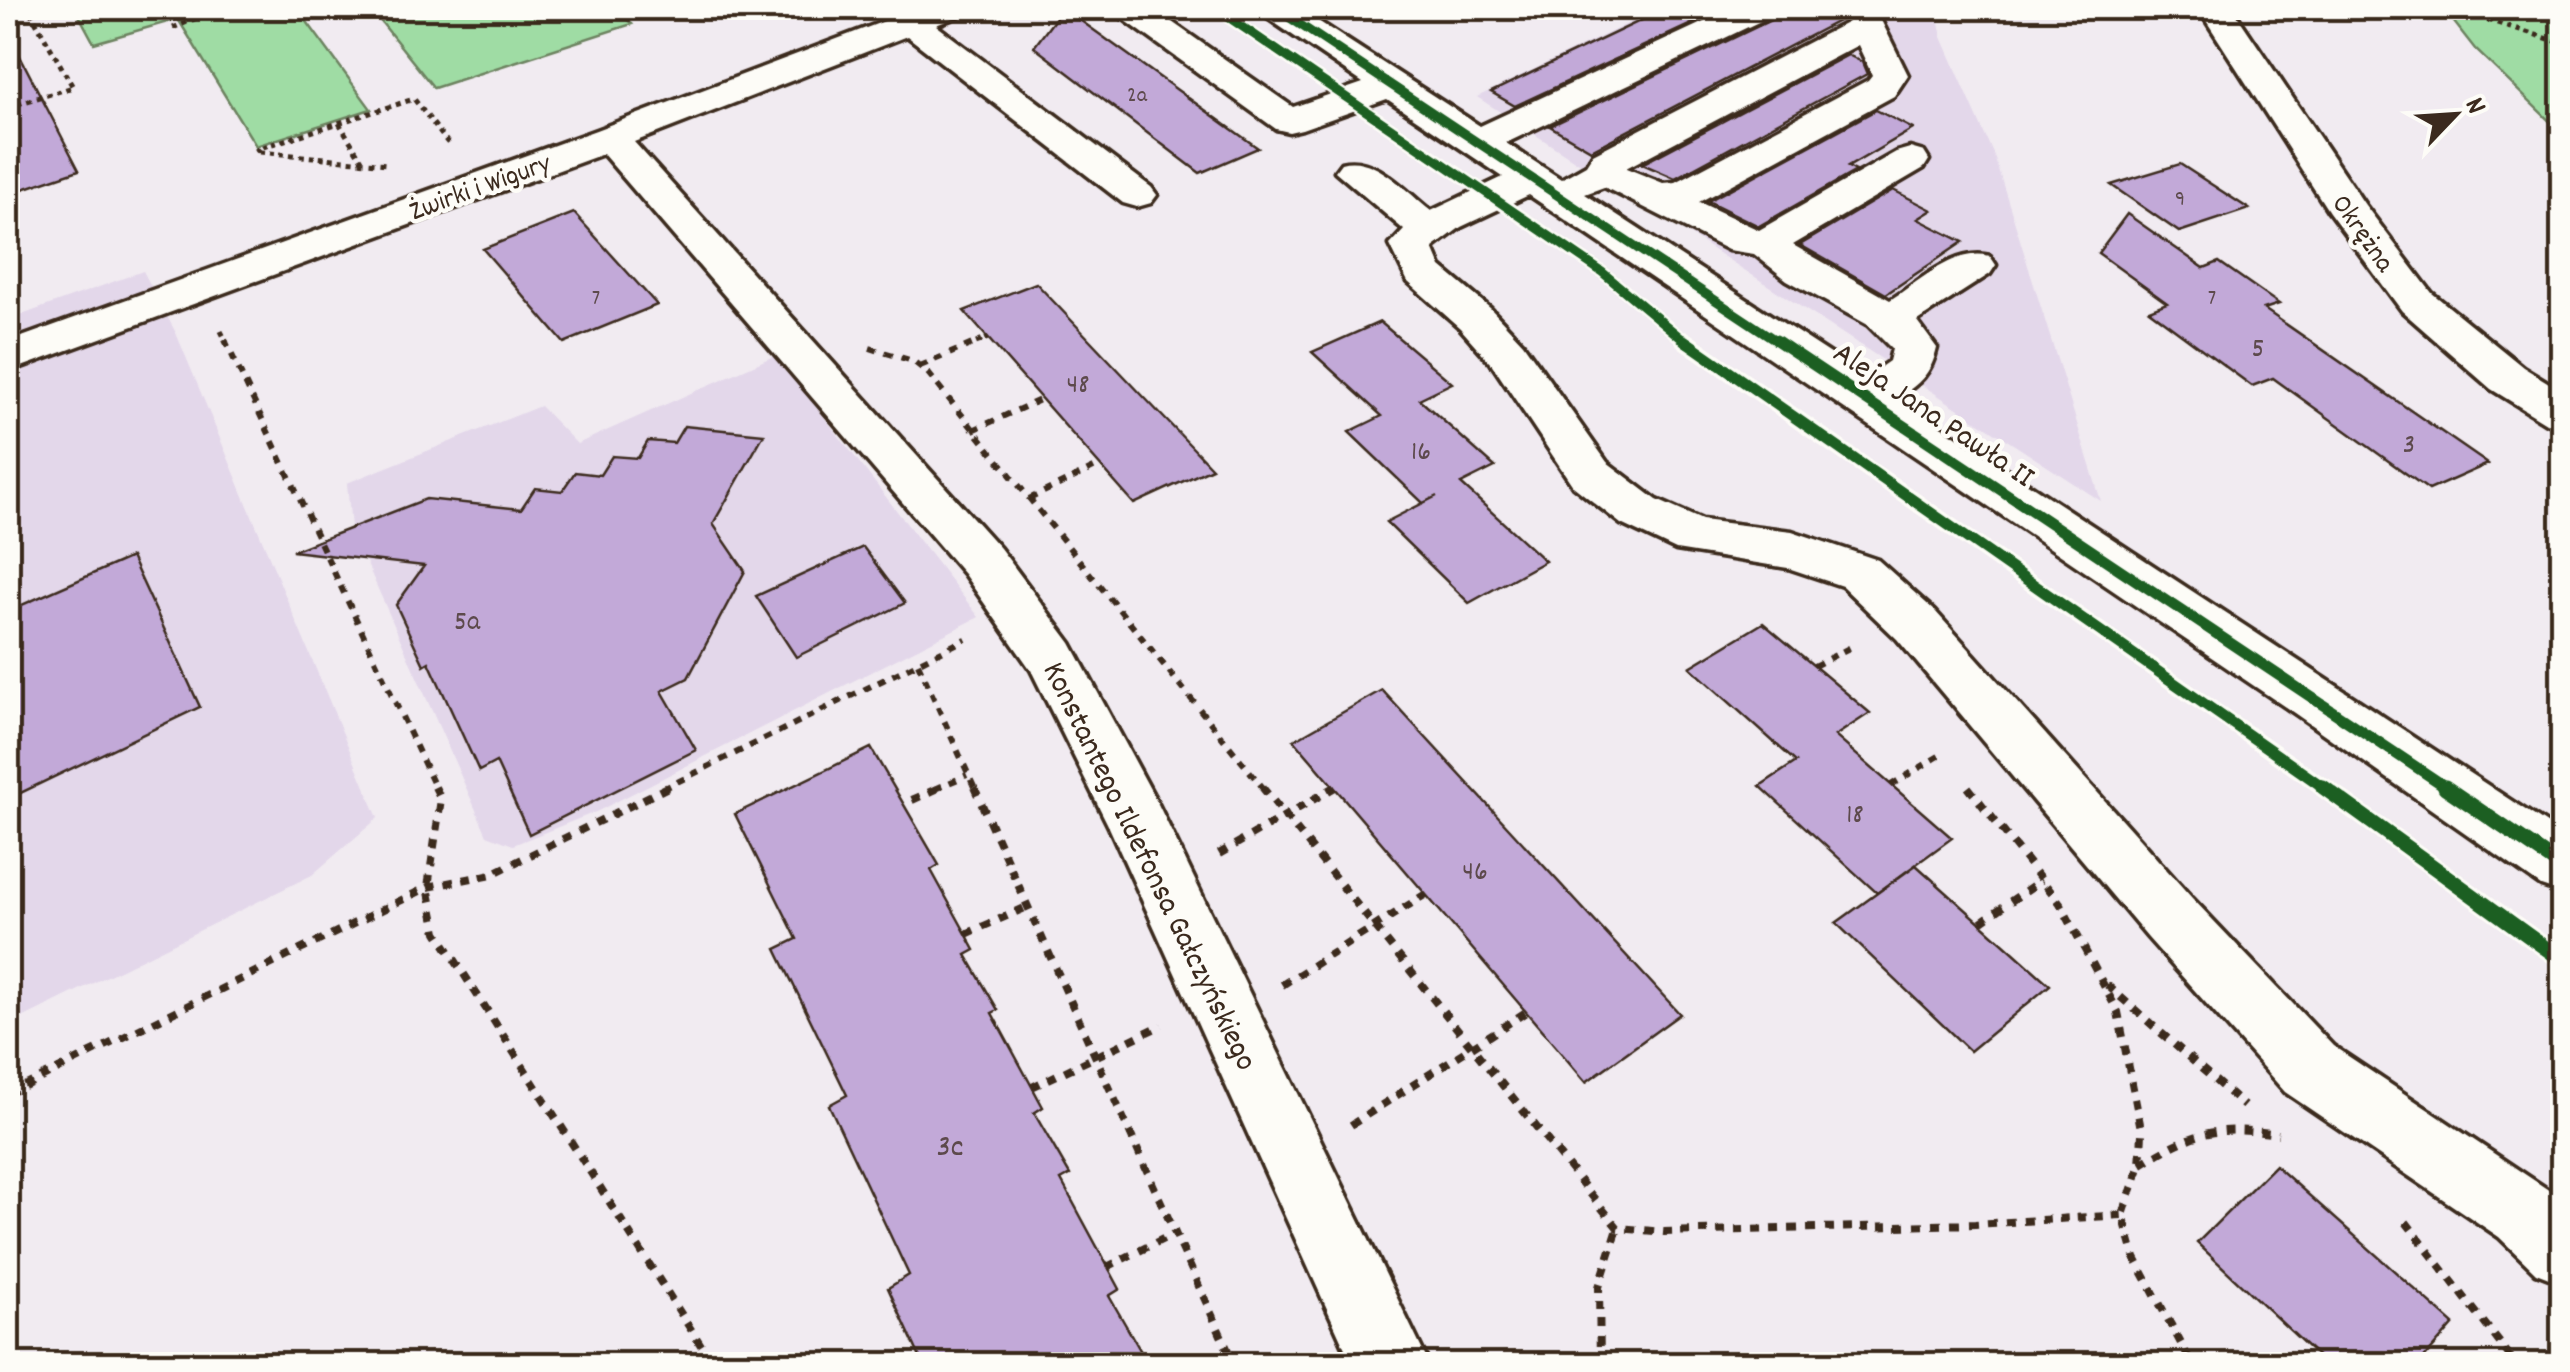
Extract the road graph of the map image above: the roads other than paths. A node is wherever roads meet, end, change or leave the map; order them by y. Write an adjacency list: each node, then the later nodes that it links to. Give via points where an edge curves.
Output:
1 (949, 8): 7 (street, Żwirki i Wigury)
2 (1761, 8): 11 (street)
3 (2216, 8): 24 (street, Okrężna, via 2349,212 2417,302 2492,367)
4 (1278, 10): 8 (street); 9 (street, Aleja Jana Pawła II)
5 (1134, 11): 8 (street)
6 (1862, 17): 14 (street, via 1607,162); 17 (street, via 1890,75 1881,88 1685,193)
7 (912, 23): 10 (street, Żwirki i Wigury); 16 (street)
8 (1190, 49): 9 (street, via 1289,121)
9 (1391, 85): 11 (street, Aleja Jana Pawła II)
10 (610, 138): 22 (street, Żwirki i Wigury); 27 (street, Konstantego Ildefonsa Gałczyńskiego, via 982,561 1052,658)
11 (1478, 142): 15 (street, Aleja Jana Pawła II)
12 (1910, 160): 19 (street)
13 (1355, 171): 18 (street)
14 (1603, 172): 15 (street); 17 (street)
15 (1545, 186): 18 (street); 23 (street, Aleja Jana Pawła II)
16 (1137, 194)
17 (1658, 196): 19 (street, via 1743,241)
18 (1428, 229): 26 (street, via 1412,244 1424,272 1507,353 1590,474 1639,512 1694,537 1792,550 1860,573 1916,626 2310,1070 2524,1212)
19 (1766, 243): 21 (street, via 1780,258)
20 (1975, 266): 21 (street)
21 (1889, 320): 23 (street, via 1915,348 1910,368)
22 (8, 358)
23 (1866, 400): 25 (street, Aleja Jana Pawła II)
24 (2562, 412)
25 (2562, 867)
26 (2562, 1247)
27 (1391, 1364)

